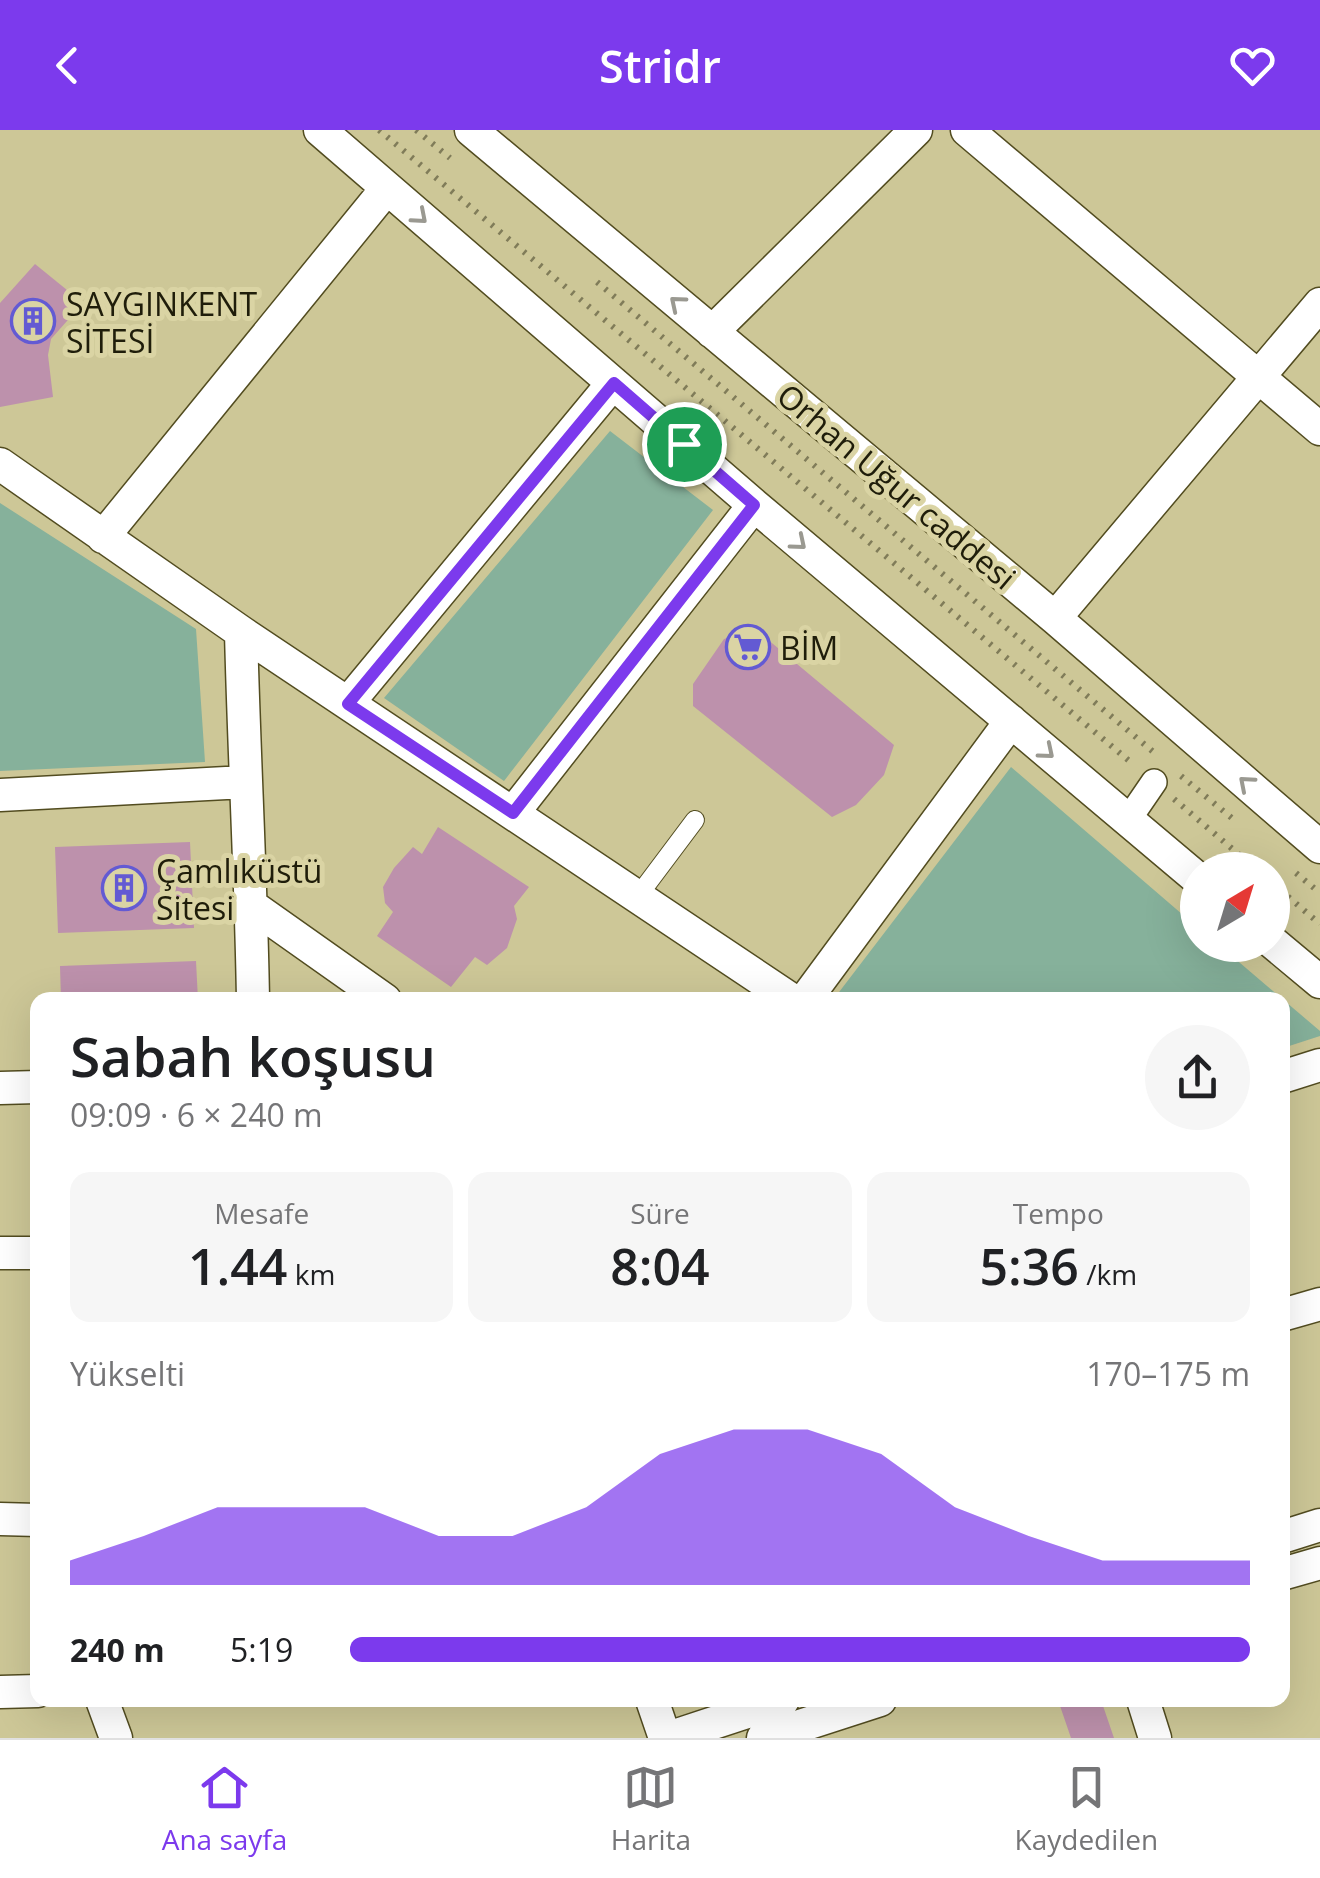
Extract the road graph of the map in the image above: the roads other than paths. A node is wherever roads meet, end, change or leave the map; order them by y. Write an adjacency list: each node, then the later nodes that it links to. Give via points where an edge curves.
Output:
1 (320, 130): 5 (street)
2 (471, 130): 7 (street, Orhan Uğur caddesi, one-way to 2)
3 (916, 130): 7 (street)
4 (967, 130): 8 (street)
5 (387, 188): 9 (street, one-way to 9); 13 (street)
6 (1320, 304): 8 (street)
7 (712, 332): 14 (street, Orhan Uğur caddesi)
8 (1259, 378): 10 (street); 14 (street)
9 (614, 383): 12 (street); 16 (street)
10 (1320, 429)
11 (0, 464): 13 (street)
12 (754, 505): 17 (street, one-way to 17); 21 (street)
13 (103, 538): 15 (street)
14 (1055, 618): 24 (street, Orhan Uğur caddesi, one-way to 14)
15 (241, 632): 16 (street); 18 (street)
16 (348, 704): 21 (street)
17 (1011, 721): 23 (street, one-way to 23); 33 (street)
18 (244, 782): 20 (street); 27 (street)
19 (1154, 782): 23 (street)
20 (0, 796)
21 (513, 813): 26 (street)
22 (695, 820): 26 (lane)
23 (1128, 820): 25 (street)
24 (1320, 847)
25 (1180, 864)
26 (638, 896): 32 (street)
27 (252, 906): 30 (street); 31 (street)
28 (1290, 957): 29 (street)
29 (1320, 982)
30 (252, 992)
31 (373, 992)
32 (780, 992)
33 (811, 992)
34 (1320, 1065): 35 (street)
35 (1290, 1074)
36 (30, 1087): 37 (street)
37 (0, 1088)
38 (0, 1254): 39 (street)
39 (30, 1254)
40 (1320, 1304): 41 (street)
41 (1290, 1313)
42 (0, 1519): 43 (street)
43 (30, 1520)
44 (1320, 1525): 45 (street)
45 (1290, 1534)
46 (1320, 1562): 47 (street)
47 (1290, 1571)
48 (30, 1691): 49 (street)
49 (0, 1692)
50 (105, 1707): 55 (street)
51 (655, 1707): 56 (street)
52 (761, 1707): 56 (street)
53 (858, 1707): 57 (street)
54 (1145, 1707): 58 (street)
55 (116, 1738)
56 (666, 1738)
57 (763, 1738)
58 (1155, 1738)

